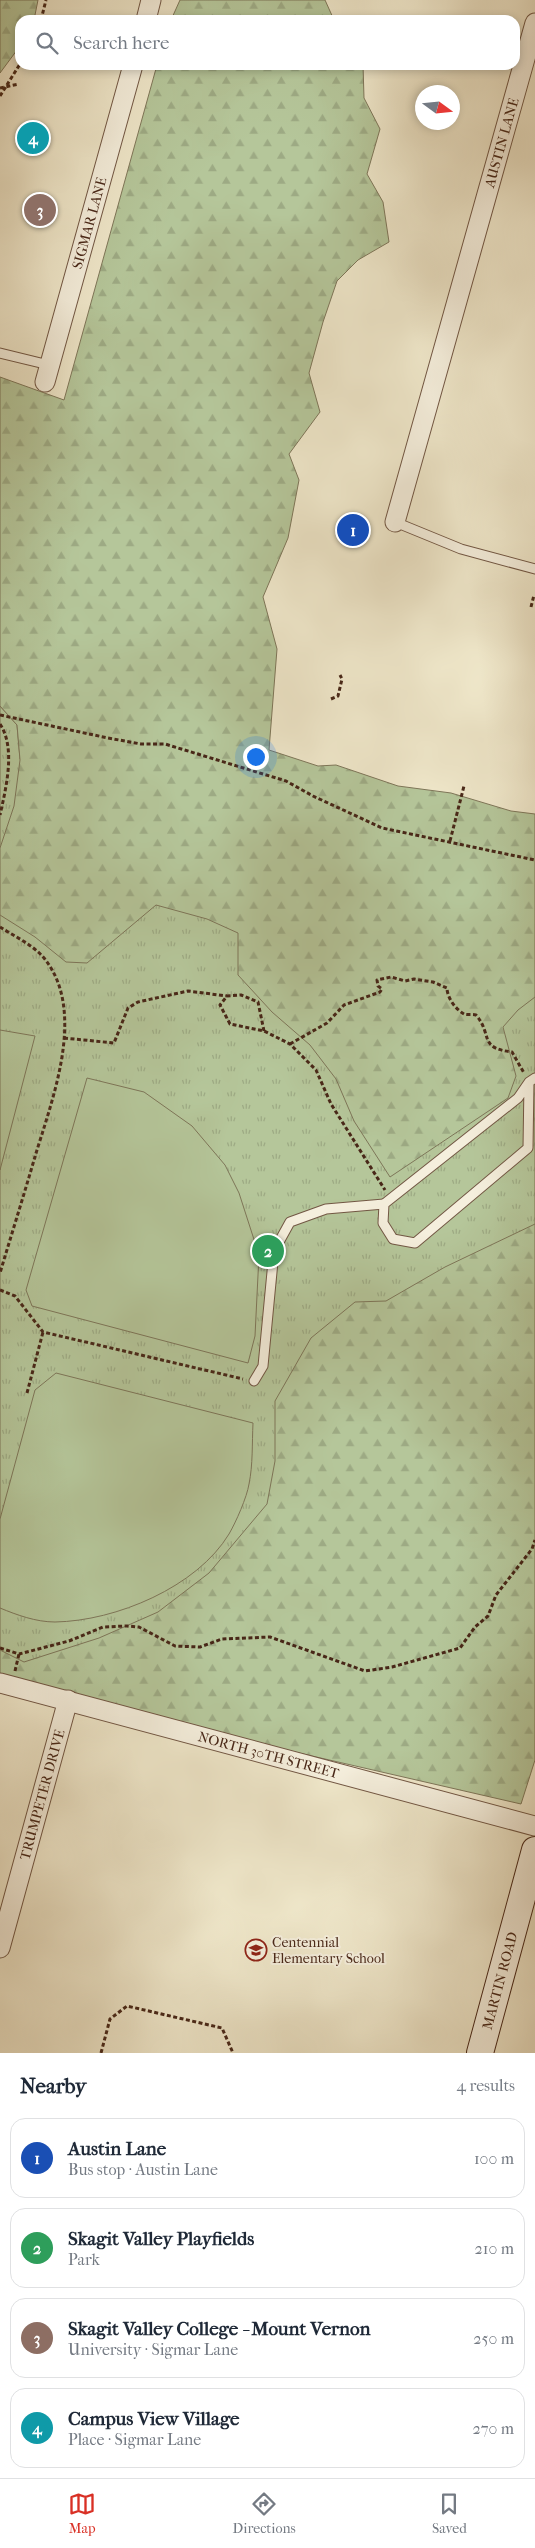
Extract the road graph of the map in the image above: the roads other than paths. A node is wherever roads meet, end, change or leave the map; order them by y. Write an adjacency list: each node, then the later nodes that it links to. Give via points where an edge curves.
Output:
1 (152, 0): 2 (street)
2 (148, 15)
3 (535, 23): 7 (street, AUSTIN LANE)
4 (132, 70): 6 (street, SIGMAR LANE)
5 (0, 353): 6 (lane)
6 (47, 374)
7 (395, 522): 8 (lane, via 460,549)
8 (535, 569)
9 (532, 1080): 10 (lane, via 518,1098); 10 (lane, via 528,1148 415,1243 393,1239 383,1223)
10 (388, 1201): 11 (lane, via 326,1209 290,1222 274,1251 263,1366)
11 (254, 1381)
12 (0, 1683): 13 (street, NORTH 30TH STREET)
13 (68, 1700): 14 (street, NORTH 30TH STREET); 16 (street, TRUMPETER DRIVE)
14 (535, 1826)
15 (535, 1850): 17 (street, MARTIN ROAD)
16 (0, 1948)
17 (480, 2053)

